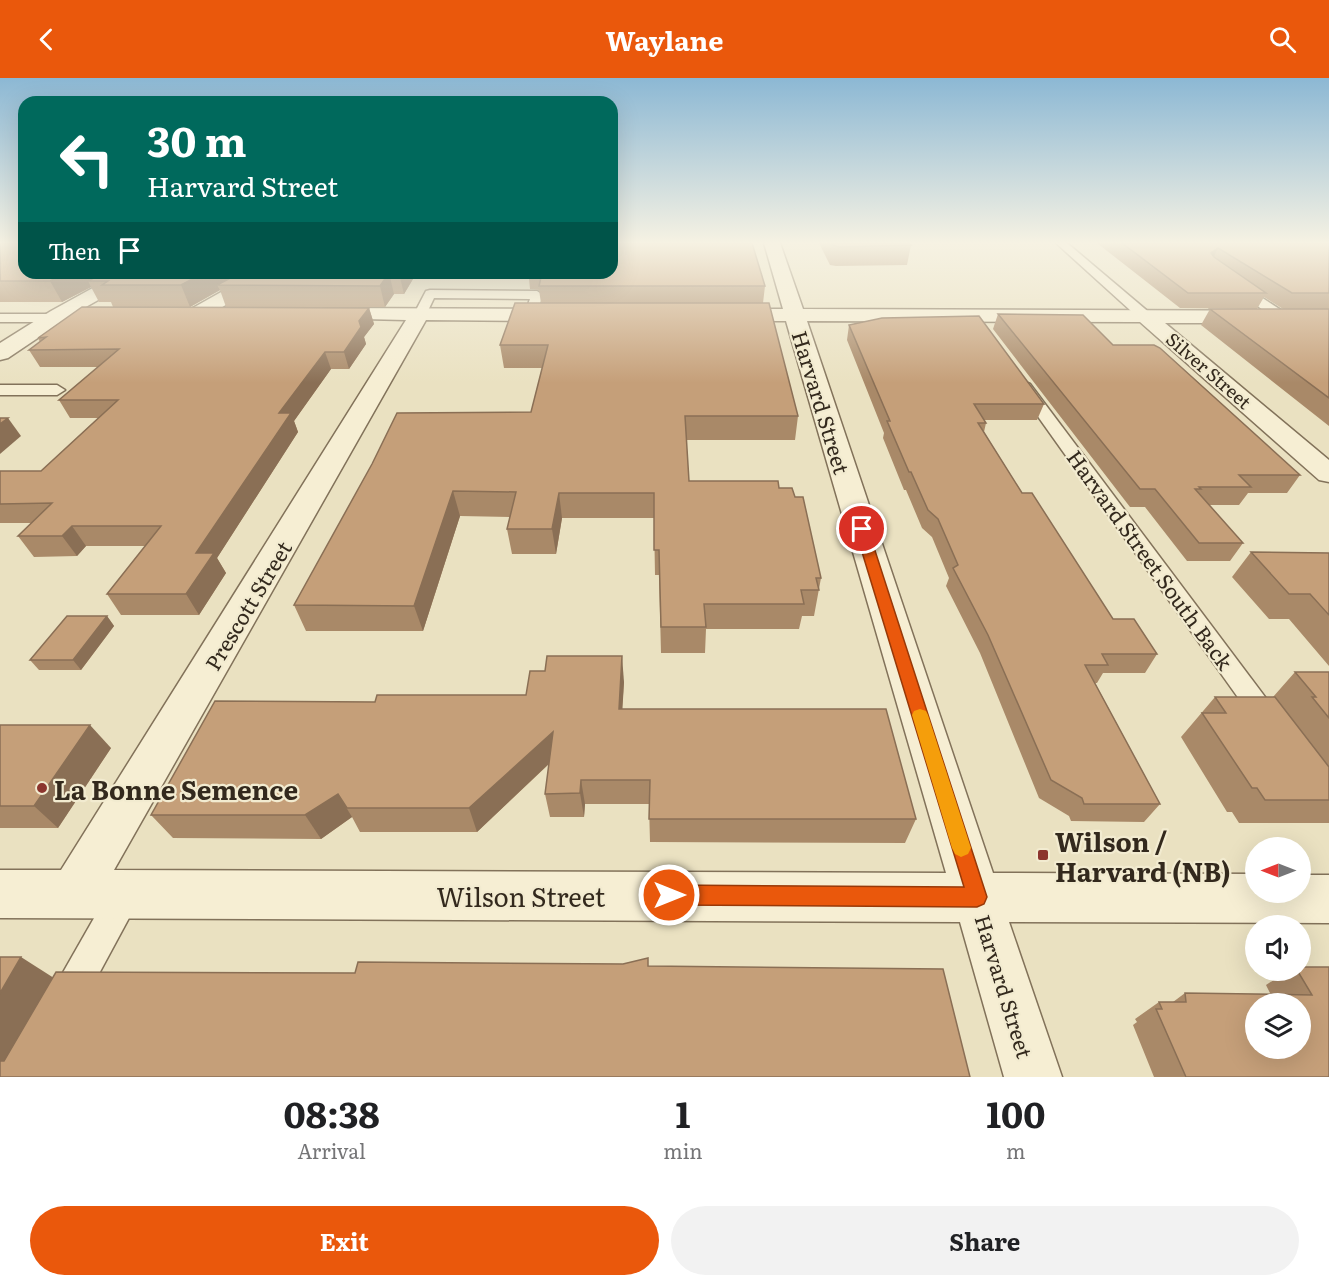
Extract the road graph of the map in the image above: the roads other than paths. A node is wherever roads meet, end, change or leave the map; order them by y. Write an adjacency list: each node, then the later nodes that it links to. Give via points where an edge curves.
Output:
1 (103, 290): 15 (street)
2 (239, 290): 6 (street)
3 (787, 290): 14 (street, Harvard Street)
4 (1115, 290): 17 (lane, Silver Street)
5 (1244, 290): 18 (lane)
6 (198, 313): 8 (street); 9 (street)
7 (140, 314): 15 (street)
8 (175, 314)
9 (236, 314)
10 (303, 314): 11 (street)
11 (420, 314): 12 (street); 29 (street, Prescott Street)
12 (575, 315)
13 (711, 315): 14 (street)
14 (795, 315): 16 (street); 31 (street, Harvard Street)
15 (55, 316): 20 (lane); 22 (street)
16 (973, 316): 17 (street); 21 (lane)
17 (1146, 317): 18 (street); 26 (street, Silver Street)
18 (1282, 317): 19 (street)
19 (1329, 317)
20 (0, 318)
21 (987, 336)
22 (0, 353)
23 (1015, 374): 27 (lane, Harvard Street South Back)
24 (0, 390): 25 (lane)
25 (57, 390)
26 (1329, 474)
27 (1280, 736)
28 (0, 894): 29 (street, Wilson Street)
29 (74, 894): 30 (street, Wilson Street)
30 (125, 894): 31 (street, Wilson Street); 33 (lane)
31 (977, 897): 32 (street, Wilson Street); 34 (street, Harvard Street)
32 (1329, 899)
33 (57, 1017)
34 (1033, 1077)

